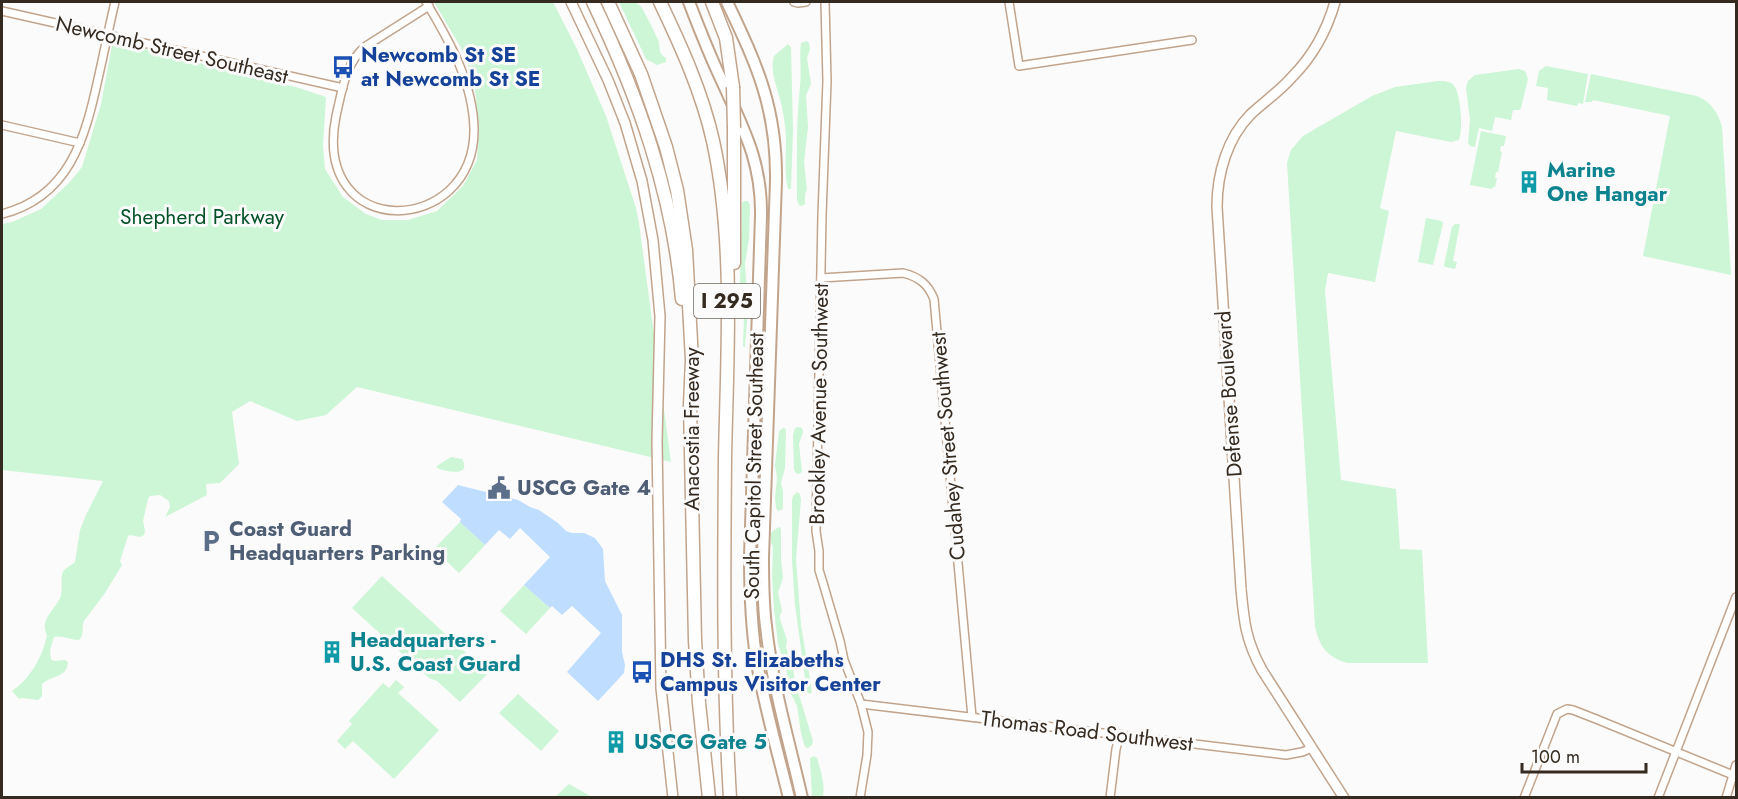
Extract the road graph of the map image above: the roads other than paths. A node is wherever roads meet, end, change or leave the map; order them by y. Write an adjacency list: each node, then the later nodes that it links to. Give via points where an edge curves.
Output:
1 (115, 2): 16 (street)
2 (571, 2): 33 (street, via 625,123 642,181 657,271 662,688)
3 (593, 2): 23 (highway, via 639,108 662,182 680,281)
4 (608, 2): 23 (highway, Anacostia Freeway / I 295, via 646,88 677,190 689,280)
5 (660, 2): 25 (highway, Anacostia Freeway / I 295, via 705,113 722,202 727,302)
6 (689, 2): 36 (main road, South Capitol Street Southeast, via 750,144 760,186 750,603 759,670)
7 (712, 2): 25 (highway, bridge, via 726,38 734,128 731,567)
8 (727, 2): 37 (main road, via 758,70 775,143 764,606 772,669)
9 (794, 2): 10 (street)
10 (806, 2)
11 (825, 2): 22 (street, Brookley Avenue Southwest, via 827,81)
12 (1009, 2): 17 (street, via 1019,66)
13 (1335, 2): 29 (street, Defense Boulevard, via 1305,63 1235,135 1220,174 1217,199 1245,627 1262,670)
14 (428, 4): 18 (street, via 360,51 350,65); 18 (street, via 453,49 474,123 465,168 446,193 433,202 401,210 369,204 349,188 339,174 333,150)
15 (2, 11): 16 (street, Newcomb Street Southeast)
16 (107, 35): 18 (street, Newcomb Street Southeast); 20 (street)
17 (1192, 40)
18 (343, 88)
19 (2, 125): 20 (street)
20 (80, 144): 21 (street, via 65,172 48,189 29,203)
21 (2, 214)
22 (821, 278): 26 (street, Brookley Avenue Southwest, via 815,519 819,570 844,660); 27 (street, Cudahey Street Southwest, via 903,273 928,286 934,299)
23 (690, 405): 34 (highway, Anacostia Freeway / I 295, via 695,640)
24 (1737, 597): 30 (street)
25 (726, 612): 35 (highway, Anacostia Freeway / I 295)
26 (861, 704): 27 (street, Thomas Road Southwest); 38 (street, Brookley Avenue Southwest, via 868,732)
27 (972, 717): 28 (street, Thomas Road Southwest)
28 (1120, 734): 29 (street, Thomas Road Southwest, via 1286,755); 39 (street)
29 (1312, 748): 40 (street, Defense Boulevard)
30 (1676, 751): 32 (street); 41 (street, via 1574,710 1563,710 1557,714); 42 (street)
31 (1737, 765): 32 (street)
32 (1733, 775): 43 (street)
33 (673, 798)
34 (709, 798)
35 (730, 798)
36 (789, 798)
37 (802, 798)
38 (860, 798)
39 (1110, 798)
40 (1344, 798)
41 (1524, 798)
42 (1658, 798)
43 (1726, 798)

